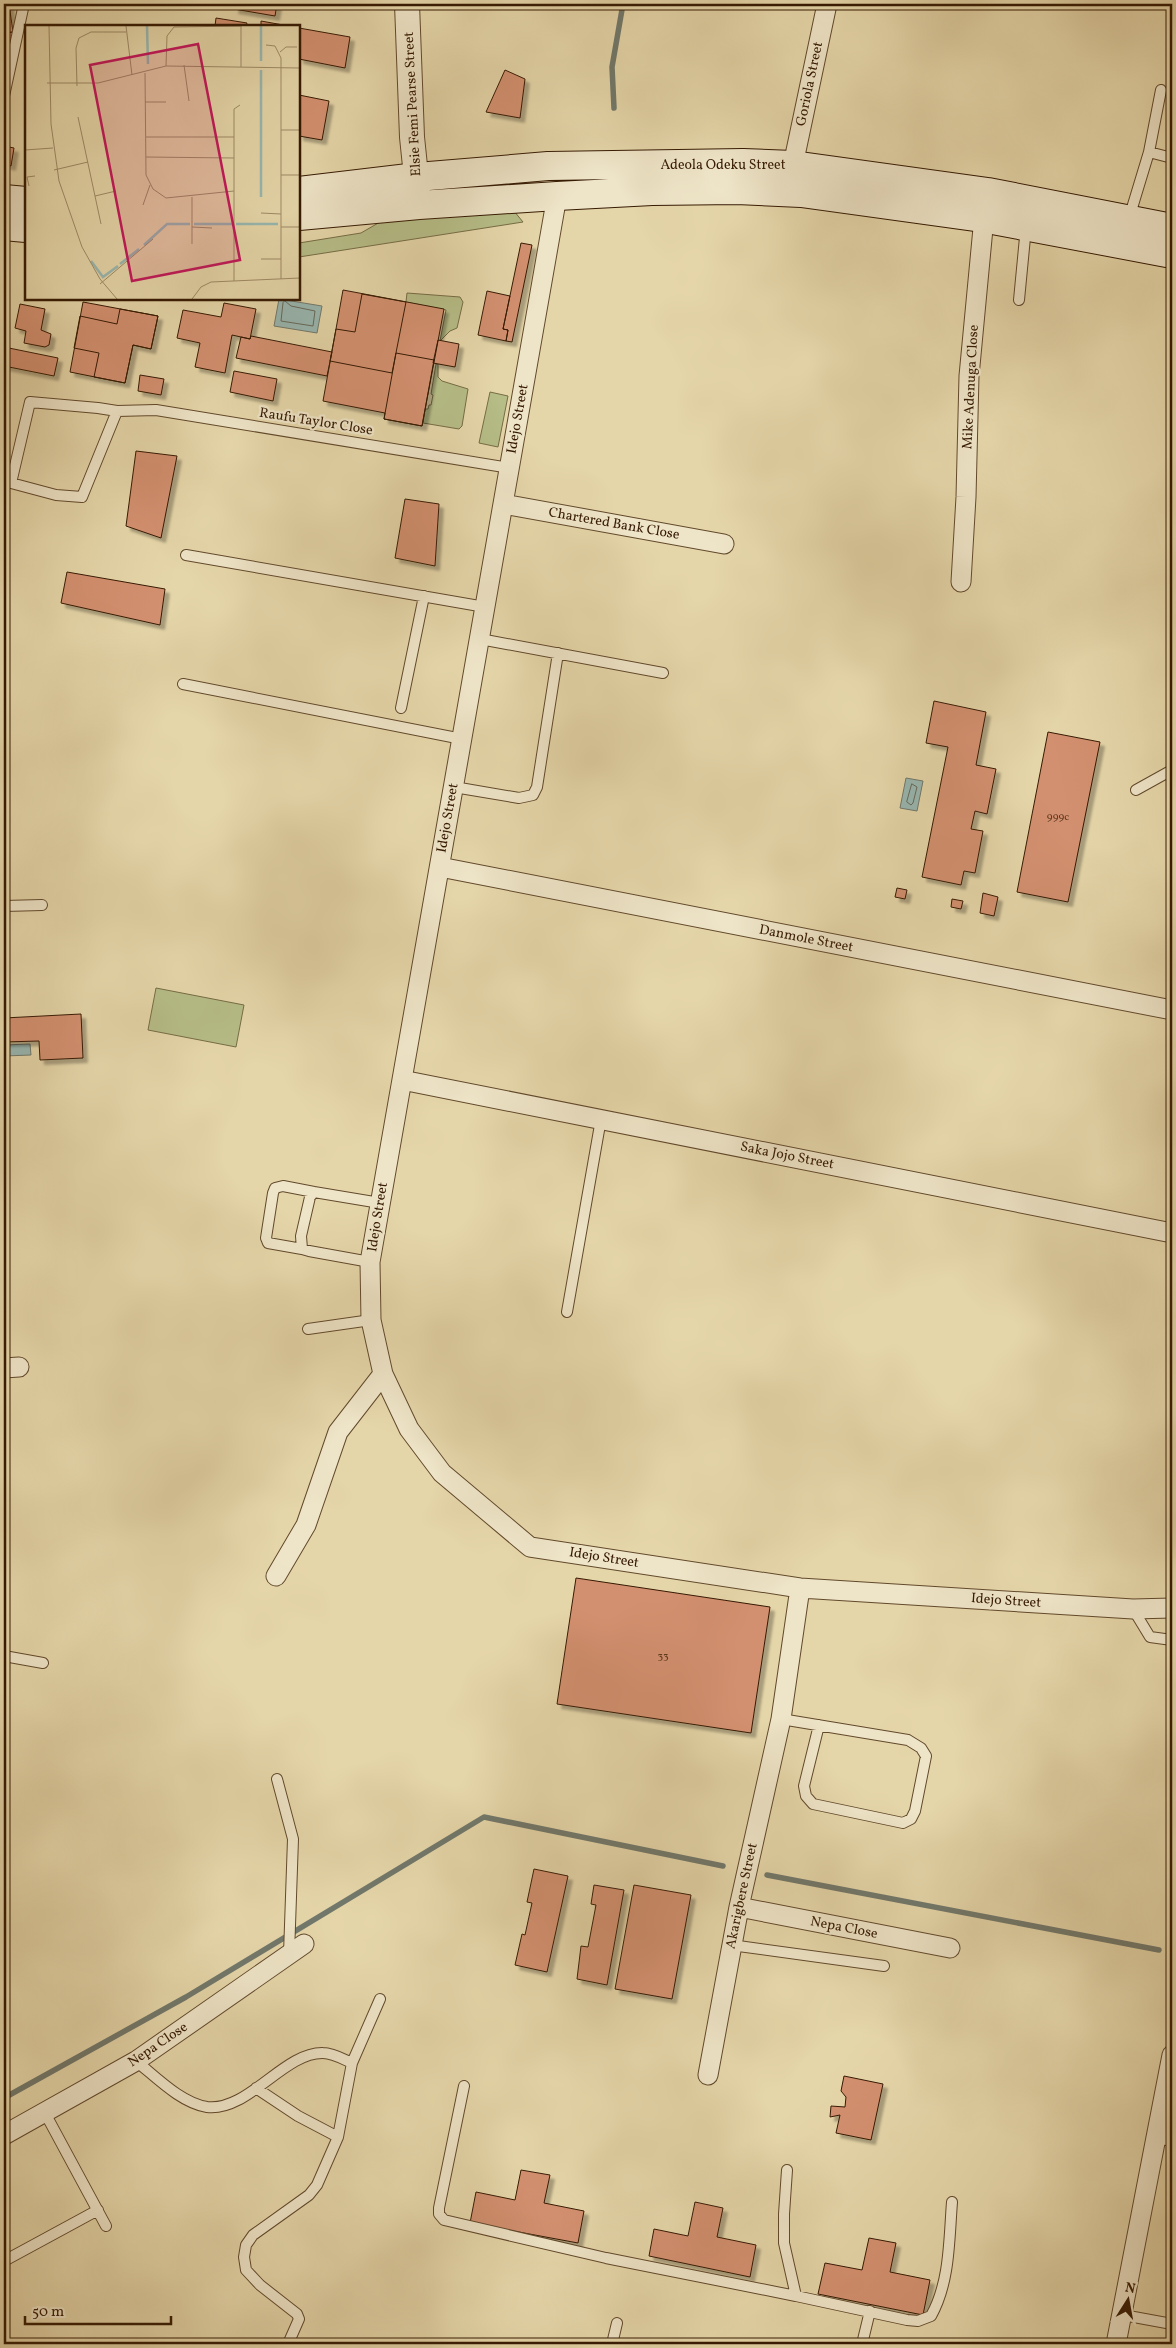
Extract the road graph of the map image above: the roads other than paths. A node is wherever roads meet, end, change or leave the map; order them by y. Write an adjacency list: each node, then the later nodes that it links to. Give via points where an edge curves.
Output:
1 (24, 4): 5 (lane)
2 (407, 4): 9 (street, Elsie Femi Pearse Street)
3 (827, 4): 8 (street, Goriola Street)
4 (1161, 90): 6 (lane)
5 (4, 96)
6 (1149, 152): 7 (lane); 18 (lane)
7 (1172, 158)
8 (793, 165): 9 (main road, Adeola Odeku Street, via 603,164); 11 (main road, Adeola Odeku Street)
9 (416, 177): 10 (main road, Adeola Odeku Street); 15 (street, Elsie Femi Pearse Street)
10 (300, 191)
11 (988, 192): 17 (street, Mike Adenuga Close); 18 (main road, Adeola Odeku Street)
12 (556, 196): 15 (main road, Adeola Odeku Street); 17 (main road, Adeola Odeku Street, via 652,191 792,192); 26 (street, Idejo Street)
13 (4, 199): 14 (main road)
14 (25, 201)
15 (419, 205): 16 (main road, Adeola Odeku Street)
16 (300, 216)
17 (982, 218): 20 (main road, Adeola Odeku Street); 30 (street, Mike Adenuga Close, via 969,376)
18 (1129, 219): 22 (main road, Adeola Odeku Street)
19 (4, 226): 21 (main road)
20 (1026, 226): 23 (main road, Adeola Odeku Street); 24 (lane)
21 (25, 228)
22 (1172, 228)
23 (1172, 254)
24 (1019, 300)
25 (117, 411): 25 (lane, Raufu Taylor Close, via 30,402 11,483 56,495 82,497); 26 (lane, Raufu Taylor Close, via 156,410)
26 (510, 468): 27 (street, Idejo Street)
27 (503, 504): 28 (street, Chartered Bank Close); 32 (street, Idejo Street)
28 (724, 544)
29 (186, 555): 31 (lane)
30 (961, 582)
31 (424, 596): 32 (lane); 37 (lane)
32 (485, 607): 33 (street, Idejo Street)
33 (480, 639): 34 (lane); 38 (street, Idejo Street)
34 (558, 654): 35 (lane); 40 (lane, via 537,787 533,794 519,798)
35 (663, 673)
36 (183, 684): 38 (lane)
37 (401, 708)
38 (462, 739): 40 (street, Idejo Street)
39 (1172, 770): 41 (lane)
40 (454, 787): 42 (street, Idejo Street)
41 (1136, 790)
42 (440, 867): 45 (street, Danmole Street); 46 (street, Idejo Street)
43 (42, 905): 44 (lane)
44 (4, 906)
45 (1172, 1010)
46 (402, 1080): 47 (street, Saka Jojo Street); 49 (street, Idejo Street)
47 (601, 1119): 50 (street, Saka Jojo Street); 53 (lane)
48 (314, 1192): 49 (lane); 51 (lane, via 301,1236); 51 (lane, via 283,1186 275,1188 273,1193 268,1243)
49 (380, 1203): 52 (street, Idejo Street)
50 (1172, 1233)
51 (302, 1248): 52 (lane)
52 (370, 1262): 54 (street, Idejo Street)
53 (567, 1312)
54 (371, 1320): 55 (lane); 56 (street, Idejo Street)
55 (308, 1329)
56 (383, 1374): 57 (street, via 338,1432 306,1525); 58 (street, Idejo Street, via 410,1429 442,1473 530,1547)
57 (276, 1576)
58 (800, 1588): 60 (street, Idejo Street); 64 (street, Akarigbere Street)
59 (1172, 1608): 60 (street, Idejo Street)
60 (1133, 1609): 61 (lane, via 1150,1637)
61 (1172, 1640)
62 (4, 1656): 63 (lane)
63 (44, 1662)
64 (781, 1719): 65 (lane); 67 (street, Akarigbere Street)
65 (819, 1725): 65 (lane, via 908,1740 921,1748 926,1756 916,1811 911,1819 903,1823 813,1804 806,1796 804,1786)
66 (277, 1779): 68 (lane, via 293,1839 291,1916)
67 (739, 1907): 69 (street, Akarigbere Street); 70 (street, Nepa Close)
68 (294, 1944): 74 (street, Nepa Close)
69 (732, 1945): 71 (lane); 76 (street, Akarigbere Street)
70 (950, 1948)
71 (884, 1966)
72 (380, 1999): 75 (lane)
73 (1172, 2055): 82 (street)
74 (136, 2061): 78 (lane, via 177,2093 205,2106 232,2103); 79 (street, Nepa Close)
75 (352, 2064): 78 (lane, via 334,2055 312,2054); 81 (lane)
76 (708, 2075)
77 (464, 2086): 88 (lane, via 439,2208 444,2220 606,2258)
78 (256, 2088): 81 (lane, via 298,2116)
79 (45, 2113): 80 (street, Nepa Close); 85 (lane)
80 (4, 2135)
81 (338, 2136): 93 (lane, via 317,2185 309,2195 252,2235 246,2245 246,2270 297,2314)
82 (1165, 2139): 90 (street)
83 (787, 2170): 88 (lane, via 784,2243)
84 (952, 2202): 89 (lane, via 945,2274 931,2316 918,2321)
85 (98, 2210): 86 (lane); 87 (lane)
86 (106, 2226)
87 (4, 2259)
88 (796, 2296): 89 (lane)
89 (870, 2311): 95 (lane)
90 (1123, 2315): 92 (lane); 96 (street)
91 (617, 2323): 94 (lane)
92 (1172, 2324)
93 (288, 2344)
94 (612, 2344)
95 (862, 2344)
96 (1116, 2344)

